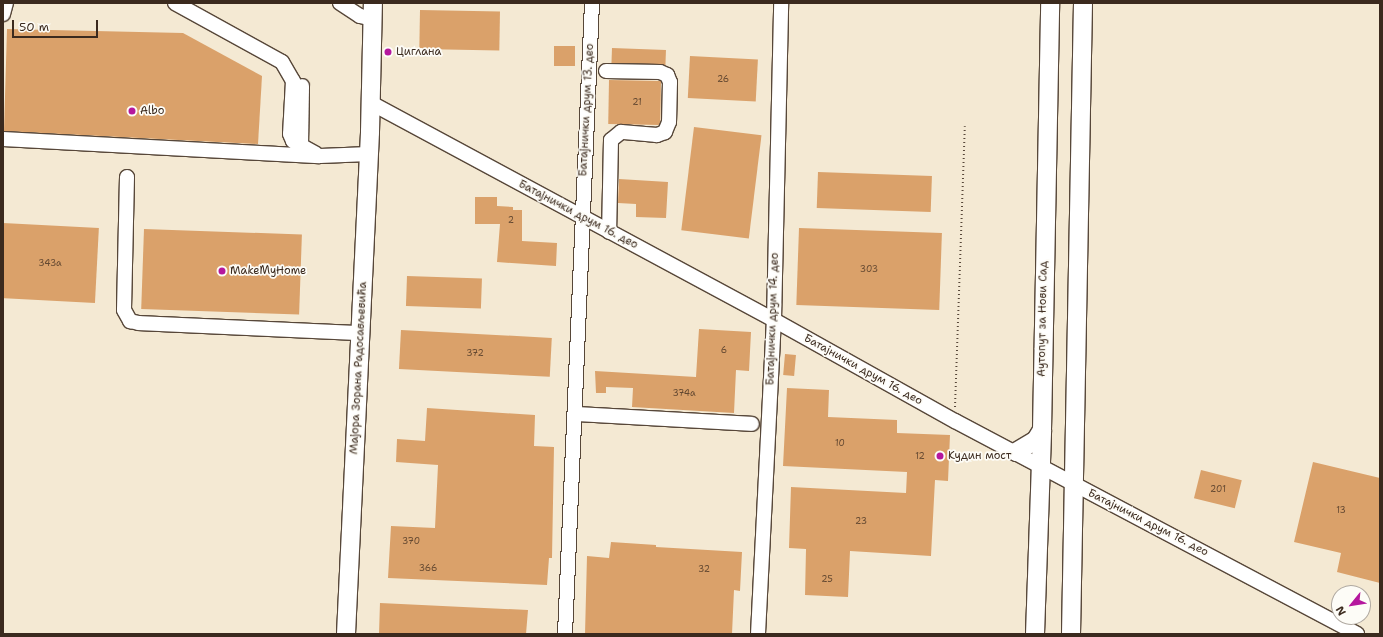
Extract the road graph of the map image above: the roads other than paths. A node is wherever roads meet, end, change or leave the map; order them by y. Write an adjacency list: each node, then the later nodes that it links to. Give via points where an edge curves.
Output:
1 (6, 3): 9 (street)
2 (175, 3): 14 (street, via 282,62 289,70 293,81 290,134 293,141)
3 (340, 3): 8 (street, via 360,16)
4 (592, 3): 18 (street, Батајнички друм 13. део)
5 (781, 3): 20 (street, Батајнички друм 14. део)
6 (1050, 3): 24 (main road, Аутопут за Нови Сад)
7 (1084, 3): 27 (main road)
8 (373, 11): 12 (main road, Мајора Зорана Радосављевића)
9 (3, 14)
10 (606, 71): 19 (street, via 660,72 667,76 670,82 669,122 664,132 657,135 621,132 611,140)
11 (302, 86): 14 (street)
12 (370, 103): 15 (main road, Мајора Зорана Радосављевића); 18 (street, Батајнички друм 16. део)
13 (3, 139): 16 (street)
14 (301, 145): 16 (street)
15 (369, 154): 16 (street); 21 (main road, Мајора Зорана Радосављевића)
16 (320, 156)
17 (127, 177): 21 (street, via 124,310 130,321)
18 (583, 218): 19 (street, Батајнички друм 16. део); 22 (street)
19 (609, 232): 20 (street, Батајнички друм 16. део)
20 (774, 320): 25 (street, Батајнички друм 16. део); 30 (street, Батајнички друм 14. део)
21 (361, 332): 28 (main road, Мајора Зорана Радосављевића)
22 (575, 414): 23 (street); 29 (street)
23 (752, 424)
24 (1042, 430): 25 (main road, via 1036,440); 26 (main road, Аутопут за Нови Сад)
25 (1016, 452): 26 (street, Батајнички друм 16. део)
26 (1040, 465): 27 (street, Батајнички друм 16. део); 31 (main road, Аутопут за Нови Сад)
27 (1074, 484): 32 (main road); 33 (street, Батајнички друм 16. део)
28 (346, 634)
29 (565, 634)
30 (758, 634)
31 (1035, 634)
32 (1071, 634)
33 (1357, 634)

